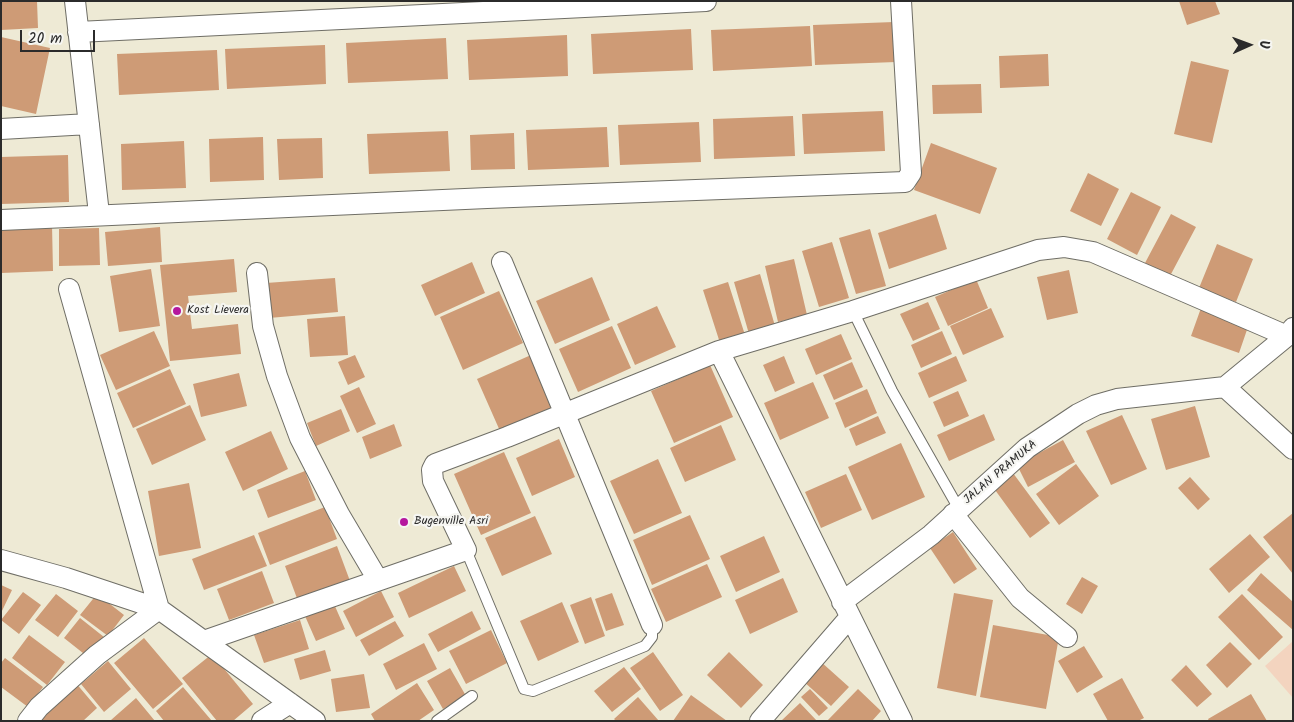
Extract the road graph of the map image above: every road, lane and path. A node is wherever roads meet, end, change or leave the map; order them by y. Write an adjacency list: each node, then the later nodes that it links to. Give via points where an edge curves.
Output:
1 (75, 1): 4 (street)
2 (706, 1): 4 (street)
3 (901, 1): 7 (street, via 911,173 905,182)
4 (78, 32): 5 (street)
5 (89, 124): 6 (street); 7 (street)
6 (1, 129)
7 (99, 214): 8 (street)
8 (1, 220)
9 (502, 262): 16 (street)
10 (256, 272): 21 (street, via 262,326 300,438)
11 (68, 289): 22 (street)
12 (853, 311): 13 (street, via 1038,250 1064,247 1093,252); 14 (street); 18 (lane)
13 (1290, 332): 15 (street)
14 (719, 351): 16 (street); 23 (street)
15 (1226, 387): 17 (street); 18 (street, JALAN PRAMUKA, via 1117,399 1096,405 1027,448)
16 (565, 412): 19 (street, via 435,464 433,481); 24 (street)
17 (1293, 449)
18 (956, 512): 23 (street, JALAN PRAMUKA); 25 (street, via 1020,598)
19 (466, 550): 21 (street); 24 (lane, via 524,689 533,692 645,646 652,636)
20 (1, 560): 22 (street)
21 (378, 580): 26 (street)
22 (159, 609): 26 (street); 29 (street, via 97,655)
23 (846, 609): 33 (street, JALAN PRAMUKA); 34 (street)
24 (652, 625)
25 (1067, 637)
26 (204, 640): 28 (street)
27 (472, 696): 32 (lane)
28 (290, 703): 30 (street); 31 (street)
29 (28, 721)
30 (262, 721)
31 (315, 721)
32 (437, 721)
33 (760, 721)
34 (902, 721)

